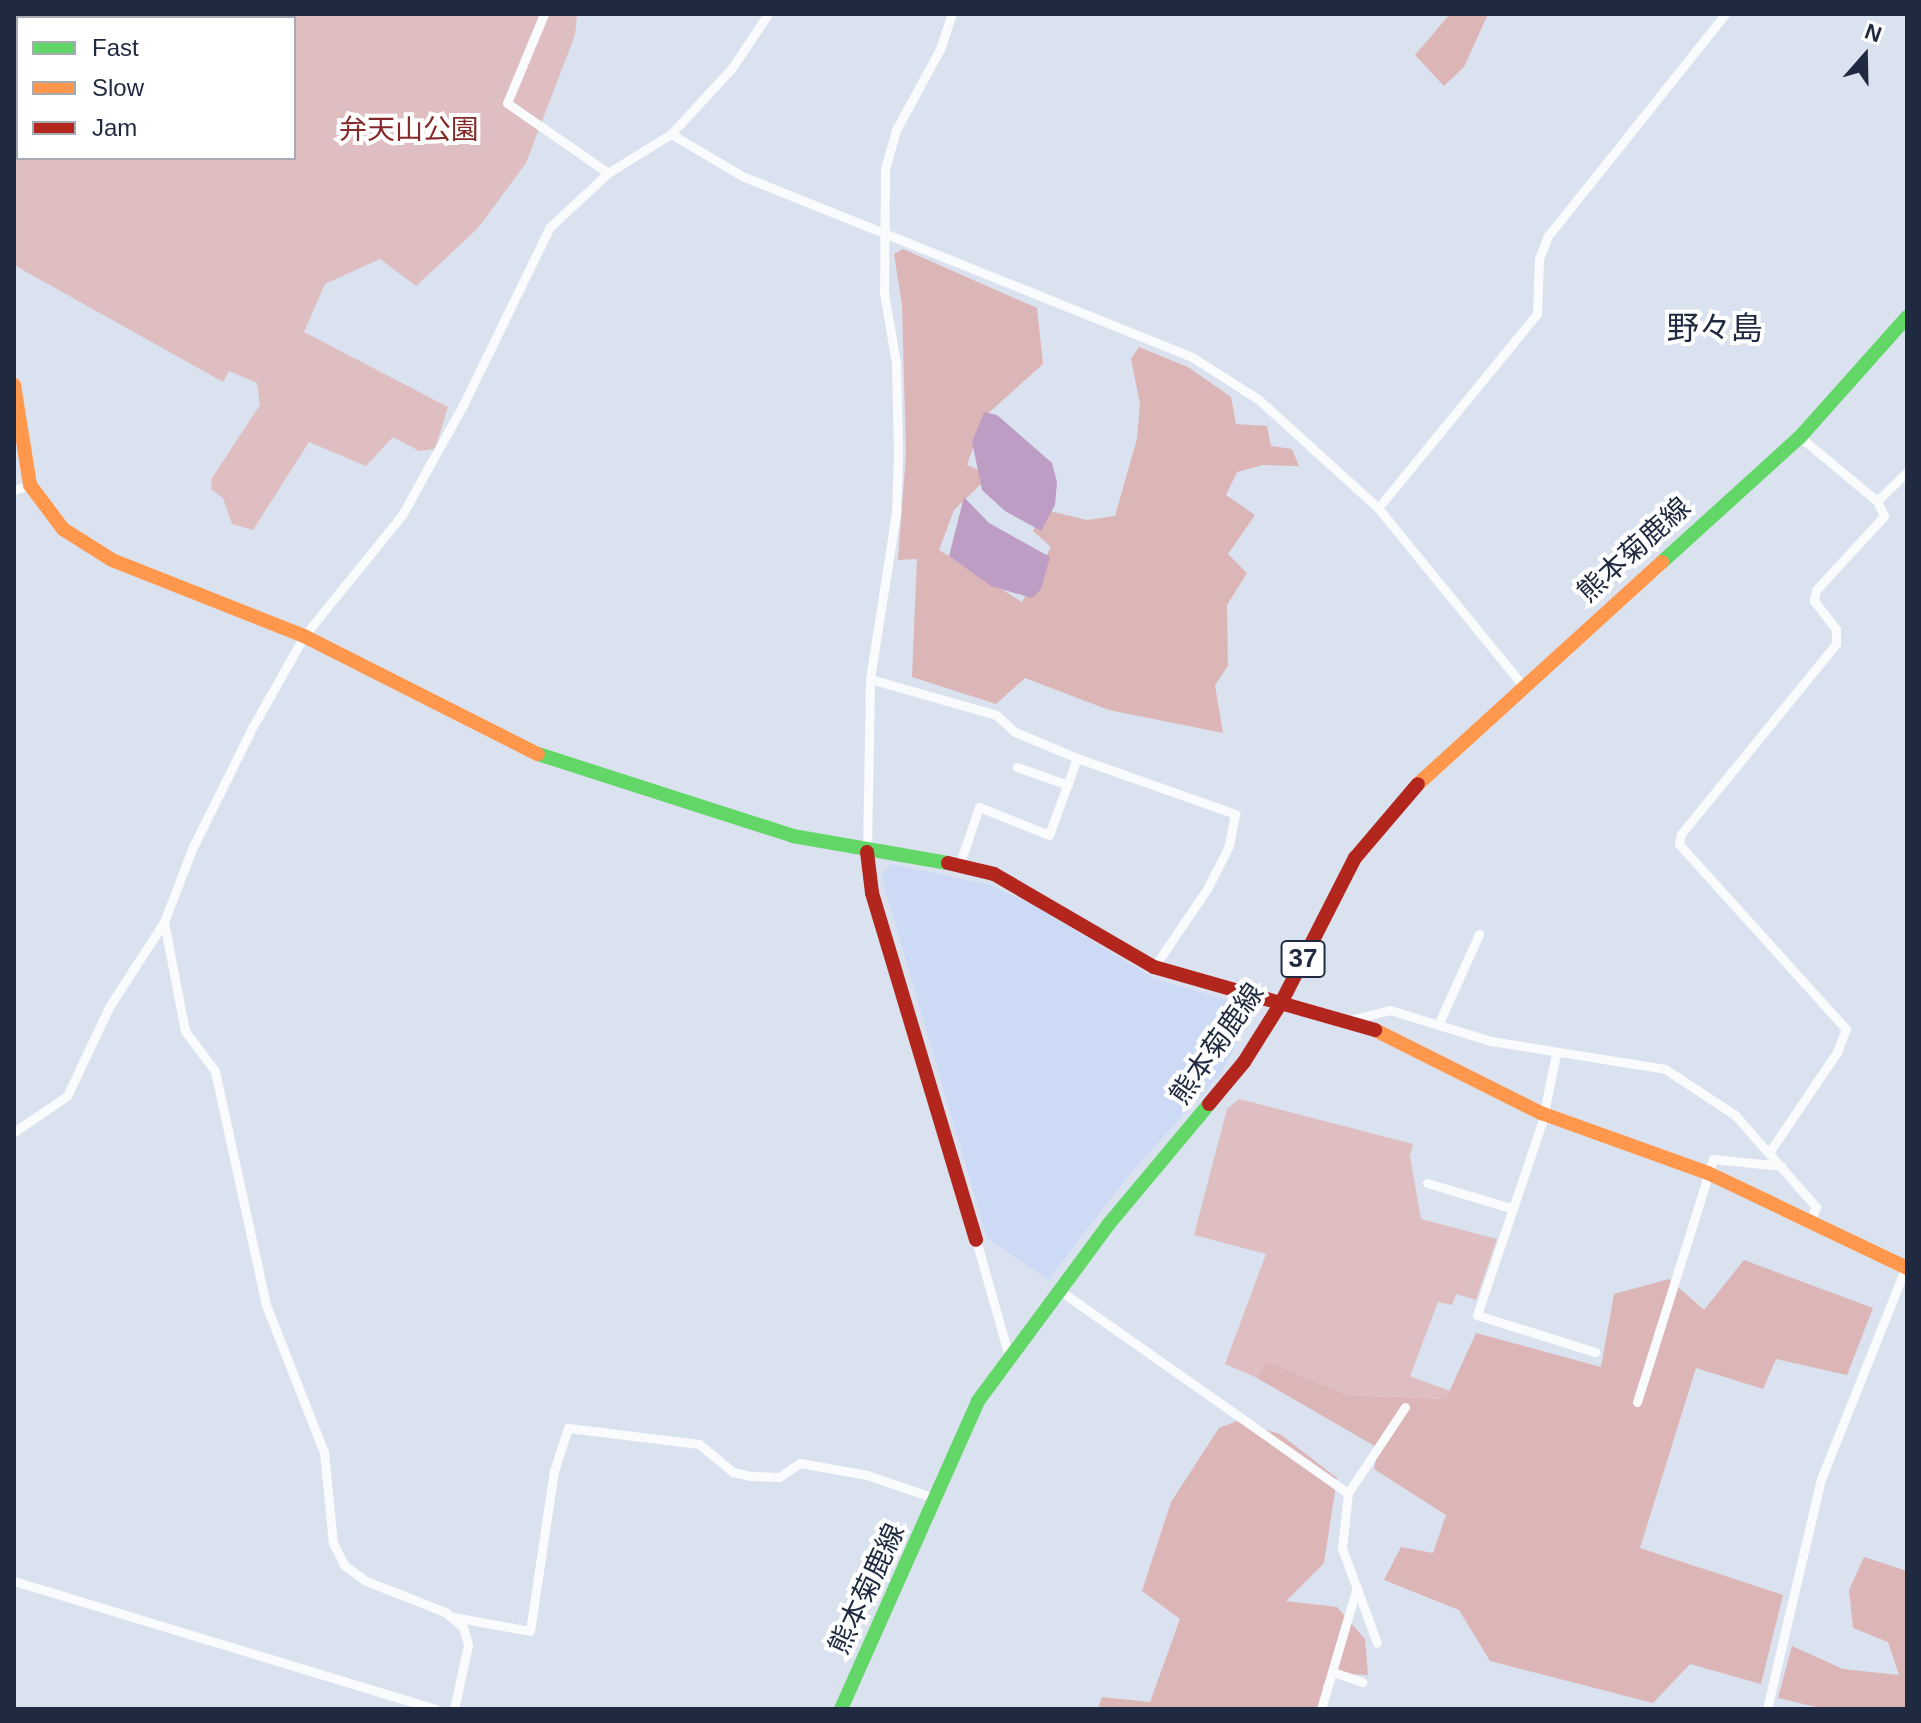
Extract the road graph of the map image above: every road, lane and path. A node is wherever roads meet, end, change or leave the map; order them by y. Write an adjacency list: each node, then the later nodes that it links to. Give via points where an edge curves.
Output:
1 (544, 14): 6 (street, via 507,103)
2 (768, 14): 5 (street, via 732,68)
3 (952, 14): 7 (street, via 941,47 896,130 885,169)
4 (1725, 14): 15 (street, via 1548,236 1539,259 1537,314)
5 (671, 134): 6 (street); 7 (street, via 742,176)
6 (608, 173): 16 (street, via 550,227 402,515)
7 (885, 237): 15 (street, via 1192,357 1258,399); 17 (street, via 884,293 896,363 896,513)
8 (1907, 317): 10 (street, 熊本菊鹿線 / 37, via 1869,366)
9 (14, 385): 12 (street)
10 (1800, 437): 14 (street); 18 (street, 熊本菊鹿線 / 37)
11 (1907, 472): 14 (street)
12 (30, 485): 13 (street); 16 (street, via 63,529 87,548)
13 (14, 490)
14 (1877, 501): 33 (street, via 1884,512 1881,521 1816,590 1814,601 1836,629 1836,644 1681,834 1679,844 1846,1029 1837,1052)
15 (1378, 508): 18 (street)
16 (304, 636): 22 (street, via 540,755 793,836); 24 (street, via 231,768)
17 (870, 679): 19 (street, via 996,715 1015,732); 22 (street)
18 (1524, 687): 27 (street, 熊本菊鹿線 / 37, via 1378,826 1355,858)
19 (1077, 758): 21 (street); 26 (street, via 1235,814 1229,846 1207,889)
20 (1017, 767): 21 (street)
21 (1068, 785): 23 (street, via 1049,835 979,807)
22 (867, 852): 23 (street); 39 (street, via 872,893)
23 (960, 863): 26 (street, via 1036,895)
24 (164, 922): 32 (street, via 109,1007 67,1096); 50 (street, via 185,1031 215,1071 266,1305 324,1452 333,1543 344,1565 366,1581)
25 (1479, 934): 29 (street)
26 (1154, 967): 27 (street)
27 (1281, 1003): 28 (street); 41 (street, 熊本菊鹿線 / 37, via 1219,1097 1155,1165)
28 (1347, 1020): 29 (street, via 1390,1010); 31 (street, via 1431,1055)
29 (1438, 1025): 30 (street)
30 (1556, 1054): 31 (street); 33 (street, via 1665,1069 1735,1115)
31 (1541, 1113): 35 (street); 37 (street)
32 (14, 1132)
33 (1770, 1151): 34 (street)
34 (1782, 1166): 35 (street, via 1719,1157); 38 (street, via 1816,1207)
35 (1708, 1173): 38 (street); 44 (street)
36 (1427, 1183): 37 (street)
37 (1511, 1208): 42 (street, via 1477,1315)
38 (1810, 1221): 40 (street)
39 (976, 1240): 43 (street)
40 (1906, 1267): 58 (street, via 1821,1479)
41 (1059, 1290): 43 (street, 熊本菊鹿線 / 37); 46 (street)
42 (1595, 1352)
43 (1009, 1357): 47 (street, 熊本菊鹿線 / 37, via 978,1401)
44 (1637, 1402)
45 (1405, 1407): 46 (street)
46 (1348, 1493): 49 (street, via 1340,1534)
47 (937, 1499): 50 (street, via 867,1475 800,1463 779,1477 751,1476 733,1472 699,1444 568,1428 554,1471 530,1631); 56 (street, 熊本菊鹿線 / 37)
48 (14, 1581): 54 (street)
49 (1357, 1587): 51 (street); 52 (street)
50 (450, 1616): 55 (street, via 463,1627 468,1645)
51 (1377, 1643)
52 (1333, 1672): 53 (street); 57 (street)
53 (1362, 1682)
54 (435, 1709)
55 (454, 1709)
56 (841, 1709)
57 (1321, 1709)
58 (1767, 1709)

